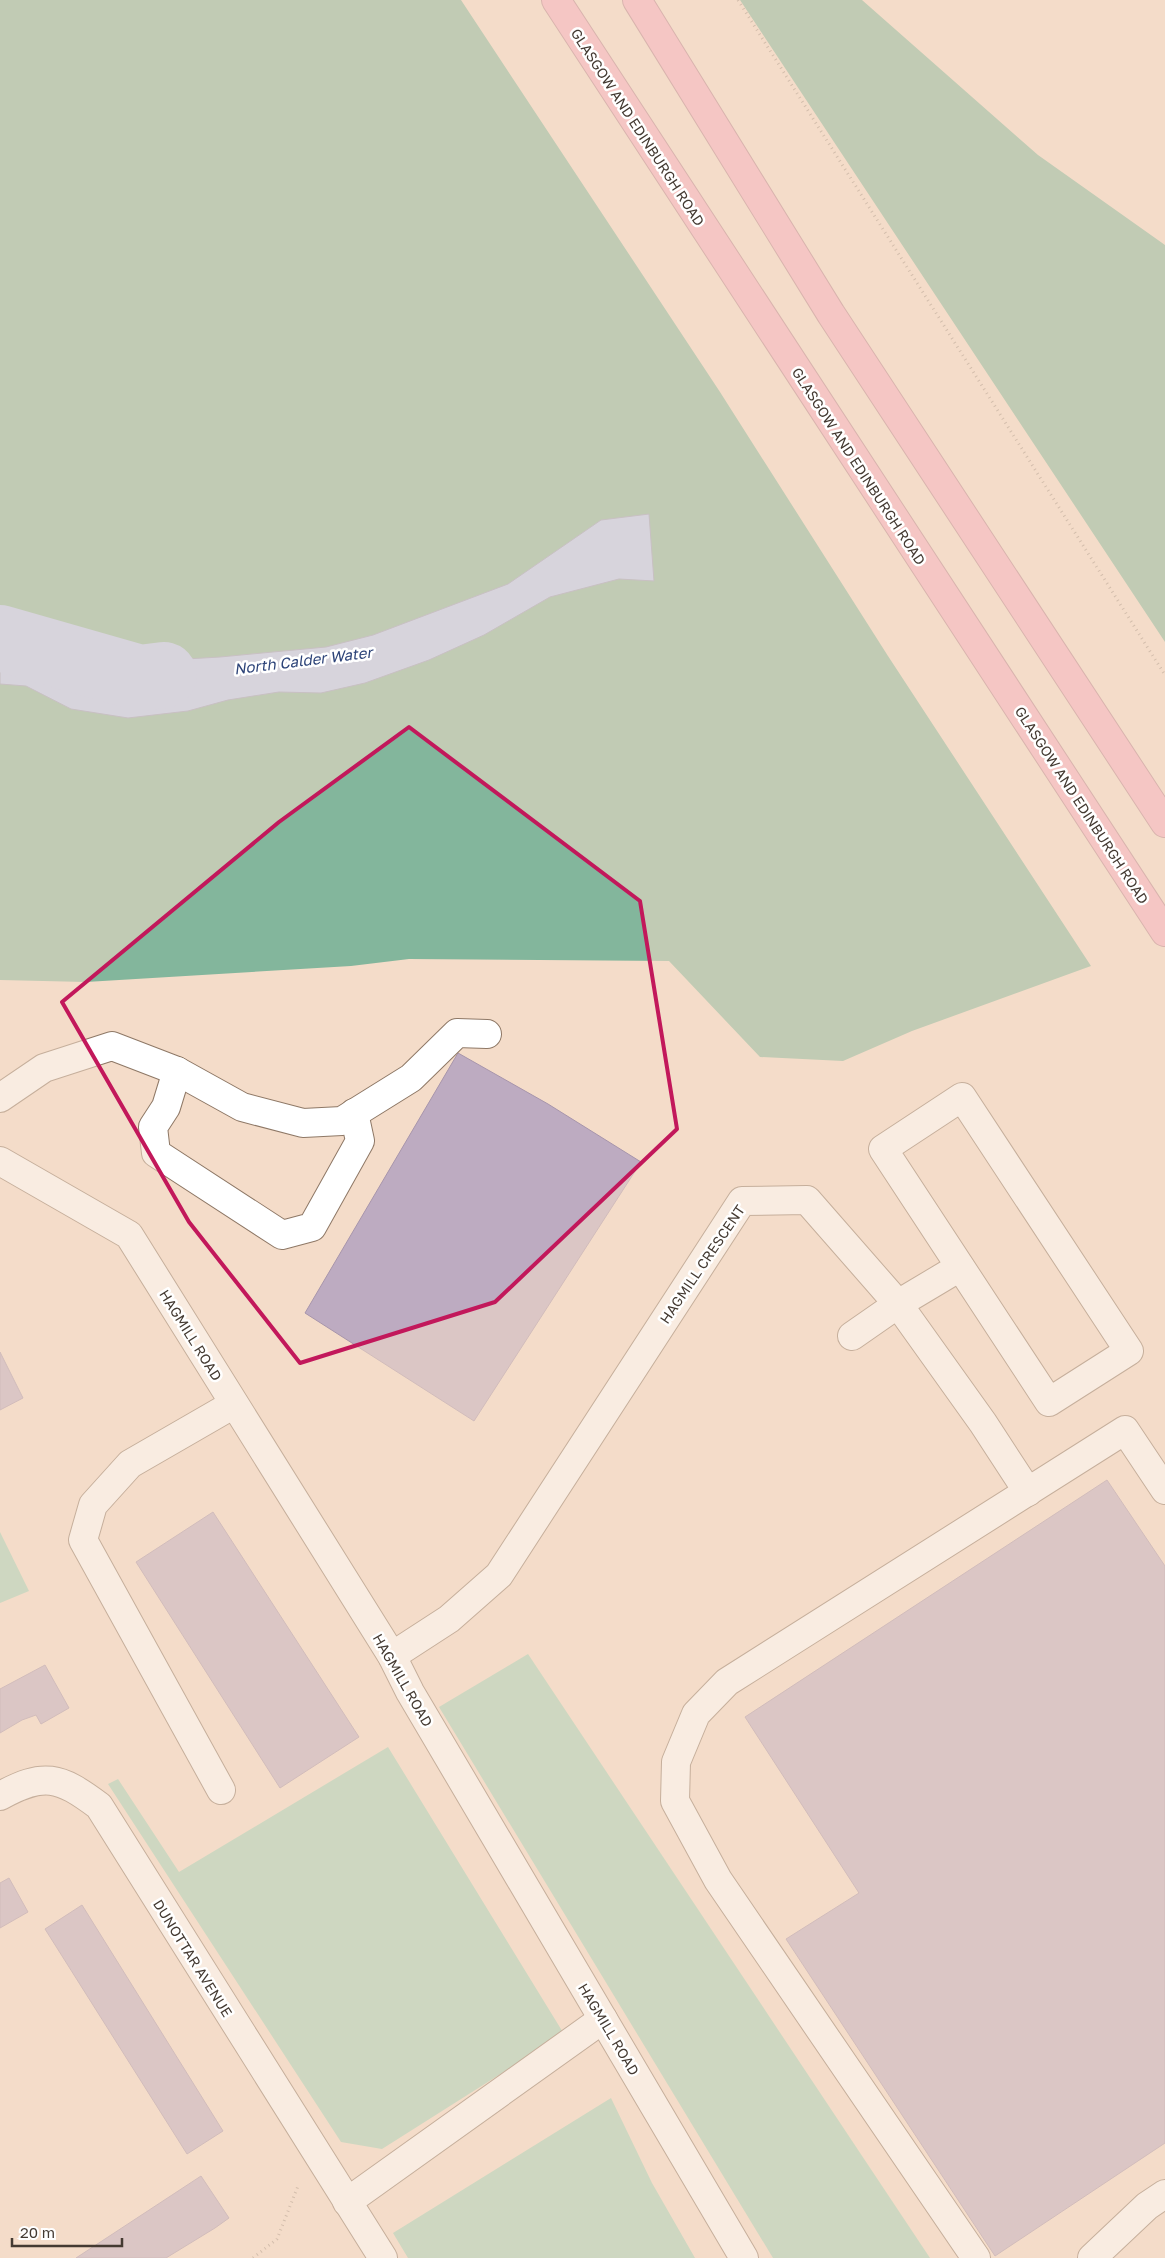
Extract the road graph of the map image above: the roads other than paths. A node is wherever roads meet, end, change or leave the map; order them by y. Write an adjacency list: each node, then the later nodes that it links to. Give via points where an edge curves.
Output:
1 (556, 0): 4 (highway, GLASGOW AND EDINBURGH ROAD)
2 (637, 0): 3 (highway, via 831,314)
3 (1165, 823)
4 (1165, 932)
5 (487, 1034): 8 (street, via 457,1033 411,1078)
6 (177, 1071): 7 (street, via 112,1046 44,1068); 8 (street, via 242,1107 303,1123 342,1121); 8 (street, via 166,1107 152,1127 156,1153 282,1235 312,1227 360,1142)
7 (0, 1098)
8 (354, 1113)
9 (0, 1160): 13 (street, HAGMILL ROAD, via 129,1235)
10 (960, 1267): 10 (street, via 1049,1402 1129,1351 962,1097 883,1149); 11 (street)
11 (898, 1304): 12 (street); 15 (street, HAGMILL CRESCENT); 16 (street, HAGMILL CRESCENT, via 807,1200 742,1201 499,1575 449,1619)
12 (852, 1336)
13 (234, 1404): 16 (street, HAGMILL ROAD); 17 (street, via 130,1464 93,1505 83,1540)
14 (1165, 1490): 15 (street, via 1125,1430)
15 (1028, 1492): 24 (street, via 727,1682 696,1714 676,1762 675,1801 718,1880)
16 (392, 1656): 19 (street, HAGMILL ROAD, via 410,1692)
17 (221, 1790)
18 (0, 1796): 21 (street, DUNOTTAR AVENUE, via 22,1784 41,1779 80,1792 99,1806)
19 (603, 2019): 21 (street); 23 (street, HAGMILL ROAD)
20 (1165, 2194): 25 (street, via 1147,2206)
21 (347, 2202): 22 (street, DUNOTTAR AVENUE)
22 (383, 2258)
23 (744, 2258)
24 (976, 2258)
25 (1092, 2258)

